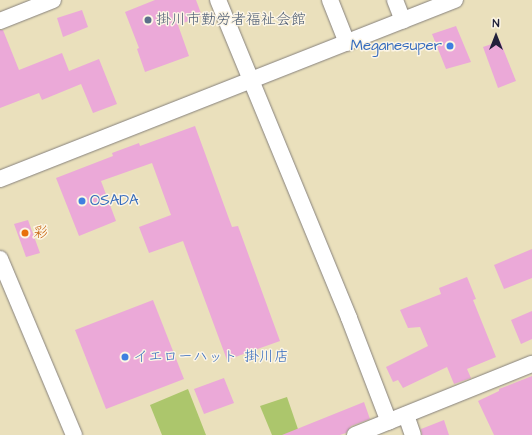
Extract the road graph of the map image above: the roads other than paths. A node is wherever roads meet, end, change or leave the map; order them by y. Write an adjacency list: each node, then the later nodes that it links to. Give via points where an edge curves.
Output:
1 (53, 0): 6 (street)
2 (218, 0): 9 (street)
3 (330, 0): 8 (street)
4 (395, 0): 7 (street)
5 (455, 0): 7 (street)
6 (0, 21)
7 (404, 21): 8 (street)
8 (347, 43): 9 (street)
9 (251, 82): 10 (street); 14 (street, via 346,310)
10 (0, 179)
11 (0, 259): 15 (street)
12 (532, 364): 13 (street)
13 (406, 415): 14 (street); 17 (street)
14 (389, 422): 16 (street)
15 (74, 435)
16 (355, 435)
17 (414, 435)

